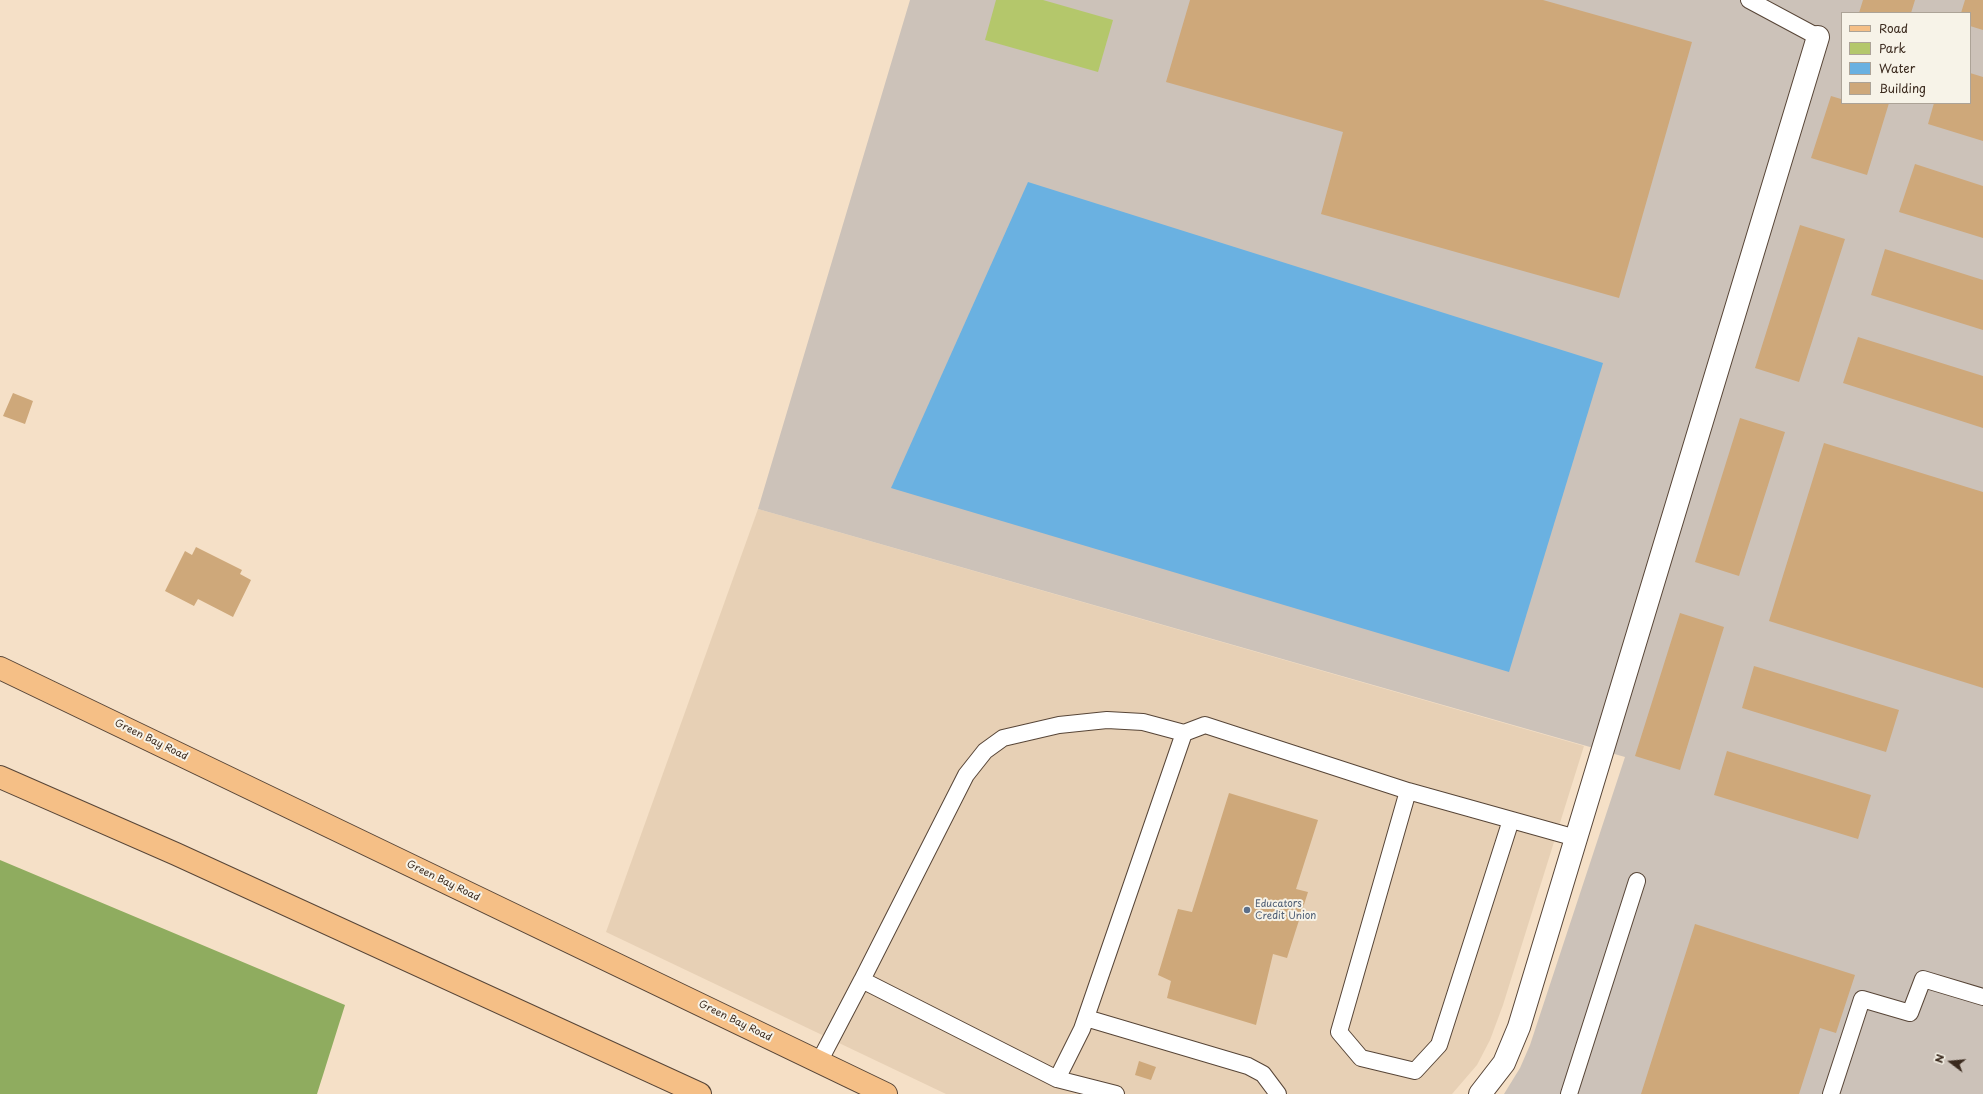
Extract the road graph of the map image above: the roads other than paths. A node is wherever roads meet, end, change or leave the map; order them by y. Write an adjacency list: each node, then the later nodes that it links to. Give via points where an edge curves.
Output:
1 (1749, 0): 2 (lane)
2 (1818, 37): 8 (street)
3 (0, 668): 13 (main road, Green Bay Road)
4 (1184, 733): 6 (lane, via 1205,725); 10 (lane, via 1143,722 1107,720 1059,725 1003,738 985,751 966,775); 12 (lane)
5 (0, 777): 15 (main road, via 176,854)
6 (1408, 791): 7 (lane); 7 (lane, via 1339,1032 1361,1058 1415,1071 1439,1045)
7 (1511, 820): 8 (lane)
8 (1576, 838): 19 (street, via 1519,1027 1504,1063)
9 (1638, 881): 20 (lane)
10 (862, 980): 13 (lane); 14 (lane)
11 (1983, 997): 21 (lane, via 1922,979 1910,1014 1862,999)
12 (1086, 1018): 14 (lane); 18 (lane, via 1248,1066 1263,1074)
13 (819, 1062): 16 (main road, Green Bay Road)
14 (1057, 1079): 17 (lane)
15 (700, 1094)
16 (886, 1094)
17 (1116, 1094)
18 (1278, 1094)
19 (1480, 1094)
20 (1569, 1094)
21 (1831, 1094)

